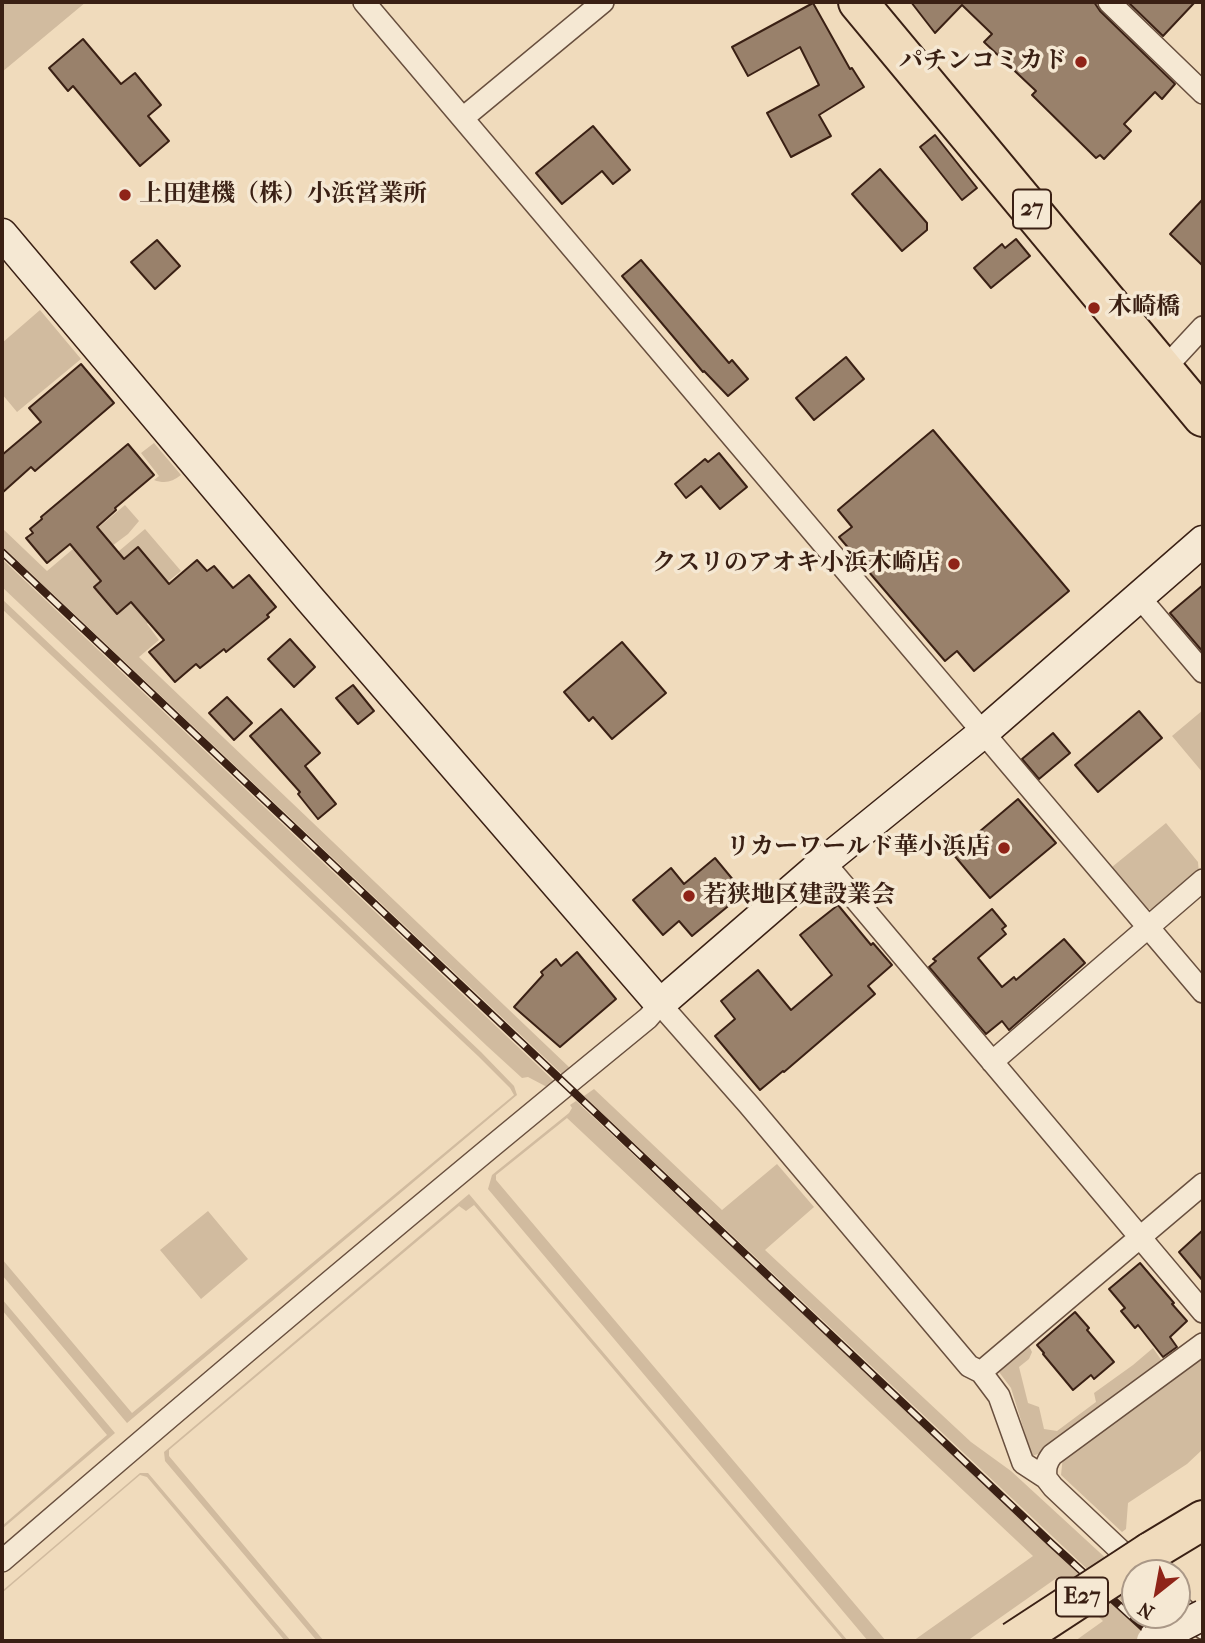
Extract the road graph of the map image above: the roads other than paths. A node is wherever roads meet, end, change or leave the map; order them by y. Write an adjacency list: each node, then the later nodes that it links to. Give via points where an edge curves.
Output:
1 (364, 2): 6 (street)
2 (603, 2): 6 (street)
3 (859, 2): 9 (highway, 27)
4 (1109, 2): 5 (street)
5 (1203, 93)
6 (463, 118): 14 (street)
7 (2, 234): 19 (street)
8 (1203, 327): 9 (street)
9 (1164, 369): 10 (highway, 27)
10 (1203, 417)
11 (1203, 541): 12 (street)
12 (1140, 598): 13 (street); 14 (street)
13 (1203, 672)
14 (984, 732): 15 (street); 17 (street)
15 (824, 862): 19 (street); 20 (street)
16 (1203, 880): 17 (street)
17 (1148, 926): 18 (street); 20 (street)
18 (1203, 992)
19 (660, 1004): 25 (street, via 969,1366); 32 (street, via 649,1018)
20 (992, 1062): 22 (street)
21 (1203, 1184): 22 (street)
22 (1141, 1237): 23 (street); 25 (street)
23 (1203, 1312)
24 (1203, 1344): 26 (street, via 1052,1455)
25 (981, 1372): 26 (street, via 999,1396 1023,1463)
26 (1046, 1478): 29 (street)
27 (1203, 1520): 30 (highway, E27)
28 (1203, 1540): 31 (highway, E27)
29 (1136, 1559)
30 (1162, 1559)
31 (1171, 1559)
32 (2, 1561)
33 (1121, 1586): 36 (highway, E27, bridge)
34 (1121, 1594): 37 (highway, E27)
35 (1203, 1615): 38 (street, bridge)
36 (1014, 1641)
37 (1061, 1641)
38 (1152, 1641)

